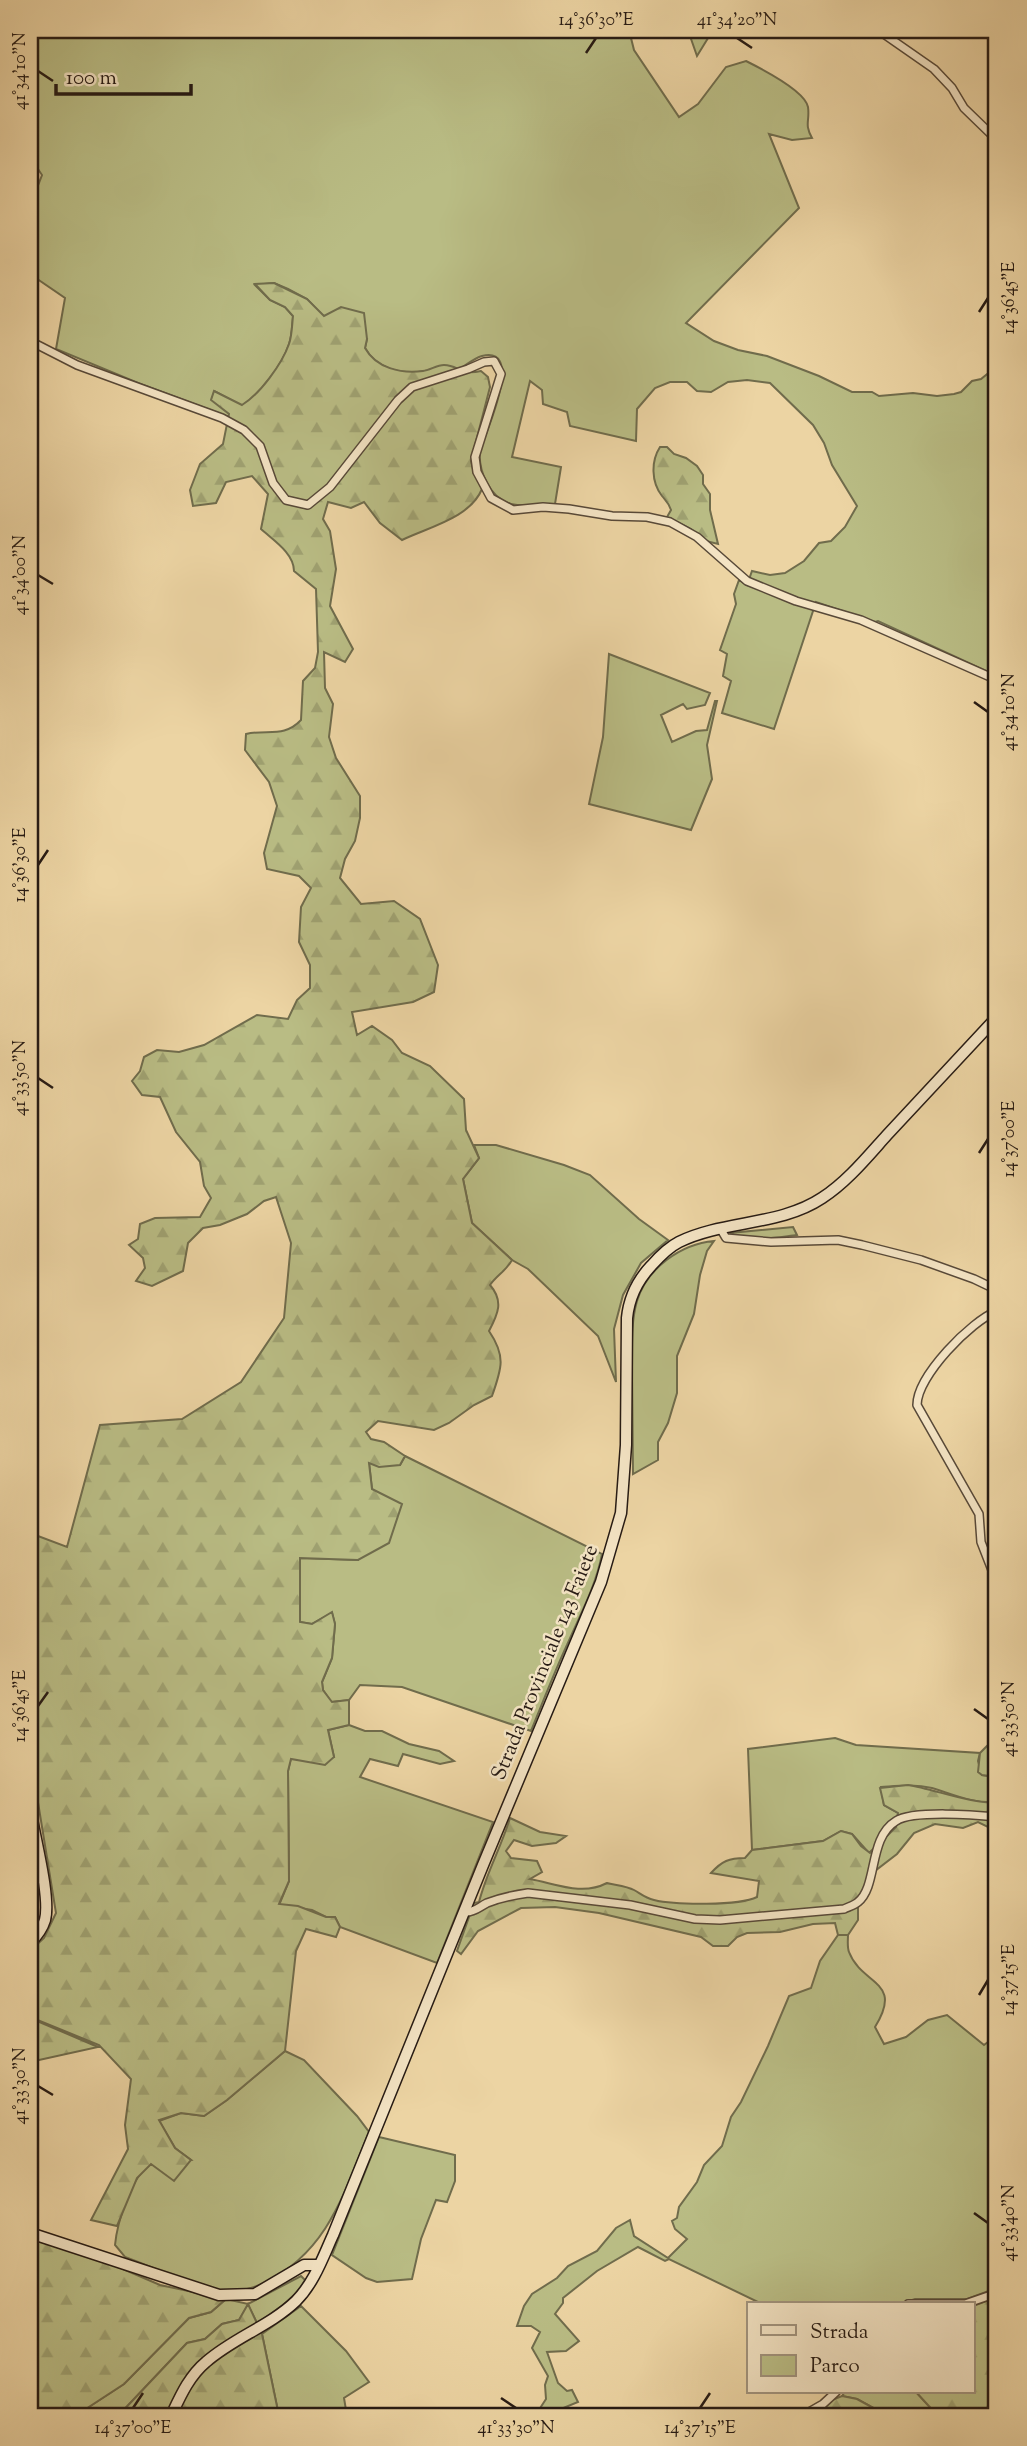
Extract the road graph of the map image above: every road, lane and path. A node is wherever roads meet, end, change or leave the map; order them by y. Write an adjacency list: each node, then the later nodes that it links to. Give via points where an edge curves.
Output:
1 (878, 30): 2 (street, via 934,69 964,108)
2 (997, 139)
3 (30, 341): 4 (street, via 77,365 244,430 260,446 273,483 286,500 308,505 330,487 412,387 494,361 501,374 475,457 477,472 491,498 513,510 569,509 670,522 697,537 747,581 861,620)
4 (997, 680)
5 (997, 1017): 6 (main road, Strada Provinciale 143 Faiete, via 824,1197 800,1209)
6 (720, 1228): 7 (street, via 726,1238 747,1242 838,1240 882,1249); 12 (main road, Strada Provinciale 143 Faiete, via 677,1242 632,1293 627,1318 621,1513 599,1589)
7 (997, 1290)
8 (997, 1311): 9 (street, via 975,1322 948,1350 917,1395 917,1405 979,1514 981,1542)
9 (997, 1583)
10 (30, 1808): 13 (main road, via 46,1917)
11 (997, 1817): 12 (street, via 921,1815 898,1819 882,1835 861,1899 844,1909 695,1919 630,1905 528,1893)
12 (466, 1912): 15 (main road, Strada Provinciale 143 Faiete)
13 (30, 1943)
14 (30, 2233): 15 (main road, via 219,2295 255,2294 304,2265)
15 (319, 2265): 19 (main road, Strada Provinciale 143 Faiete, via 295,2303 206,2361)
16 (997, 2293): 17 (street)
17 (971, 2302)
18 (834, 2394): 20 (street)
19 (171, 2416)
20 (802, 2416)

